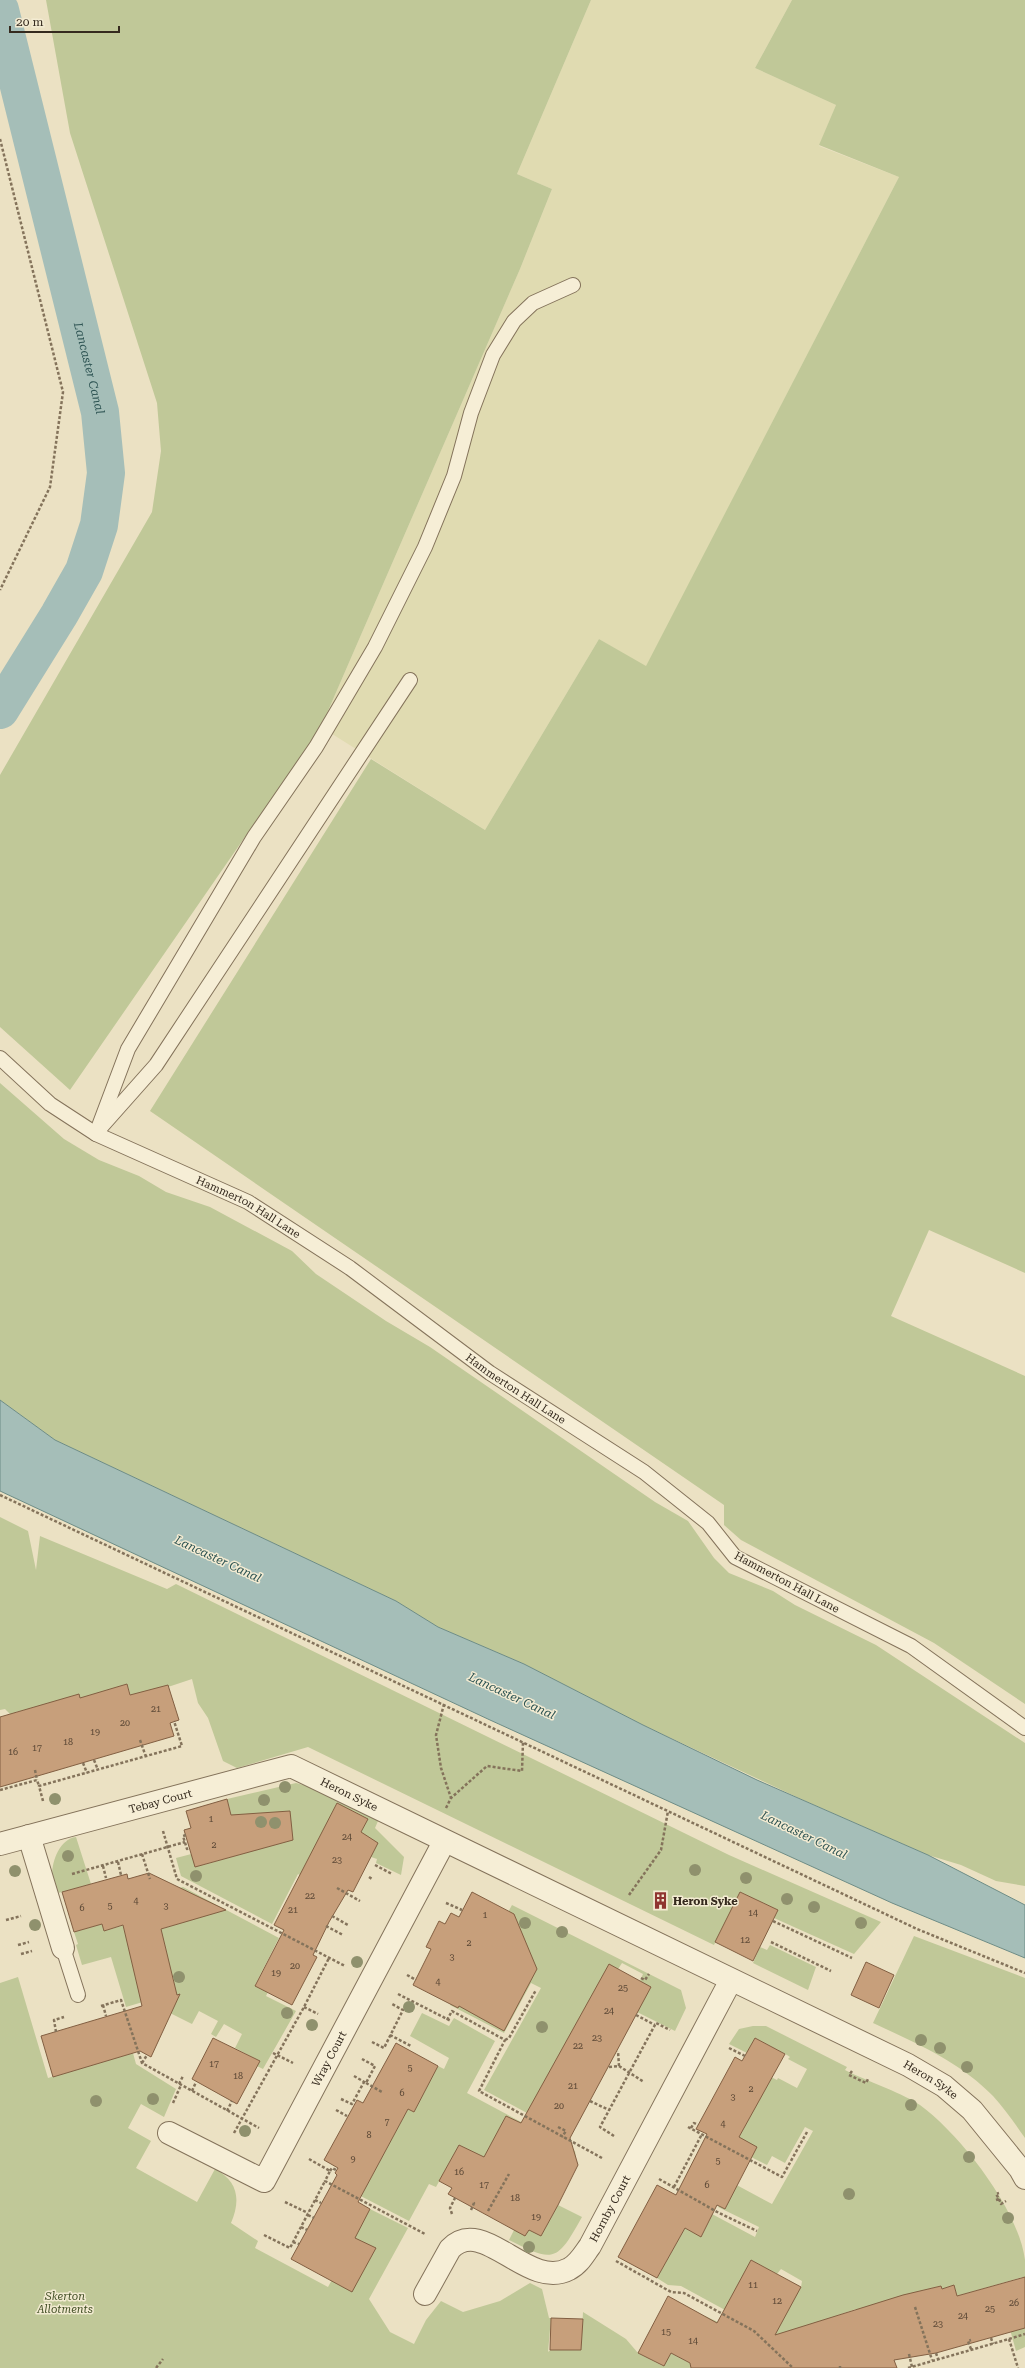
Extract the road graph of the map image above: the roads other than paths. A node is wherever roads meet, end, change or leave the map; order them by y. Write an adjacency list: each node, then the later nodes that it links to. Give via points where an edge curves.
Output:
1 (573, 285): 4 (lane, via 533,303 514,320 493,355 471,413 454,476 425,548 375,646 316,747 254,837 128,1049)
2 (410, 680): 4 (lane, via 156,1065)
3 (0, 1058): 4 (lane, Hammerton Hall Lane, via 50,1104)
4 (96, 1134): 5 (lane, Hammerton Hall Lane, via 248,1202 350,1268 490,1373 644,1472 708,1523 735,1557 911,1646)
5 (1025, 1728)
6 (291, 1766): 7 (street, Tebay Court); 8 (street, Heron Syke)
7 (29, 1836): 9 (street, Tebay Court); 10 (street)
8 (444, 1842): 11 (street, Heron Syke); 13 (street, Wray Court, via 264,2181)
9 (0, 1844)
10 (62, 1948): 12 (lane)
11 (731, 1980): 14 (street, Heron Syke, via 908,2065 944,2086 972,2110); 15 (street, Hornby Court, via 590,2246 578,2262 569,2269 547,2274 471,2239 455,2243 450,2248)
12 (78, 1995)
13 (169, 2133)
14 (1025, 2178)
15 (425, 2294)

